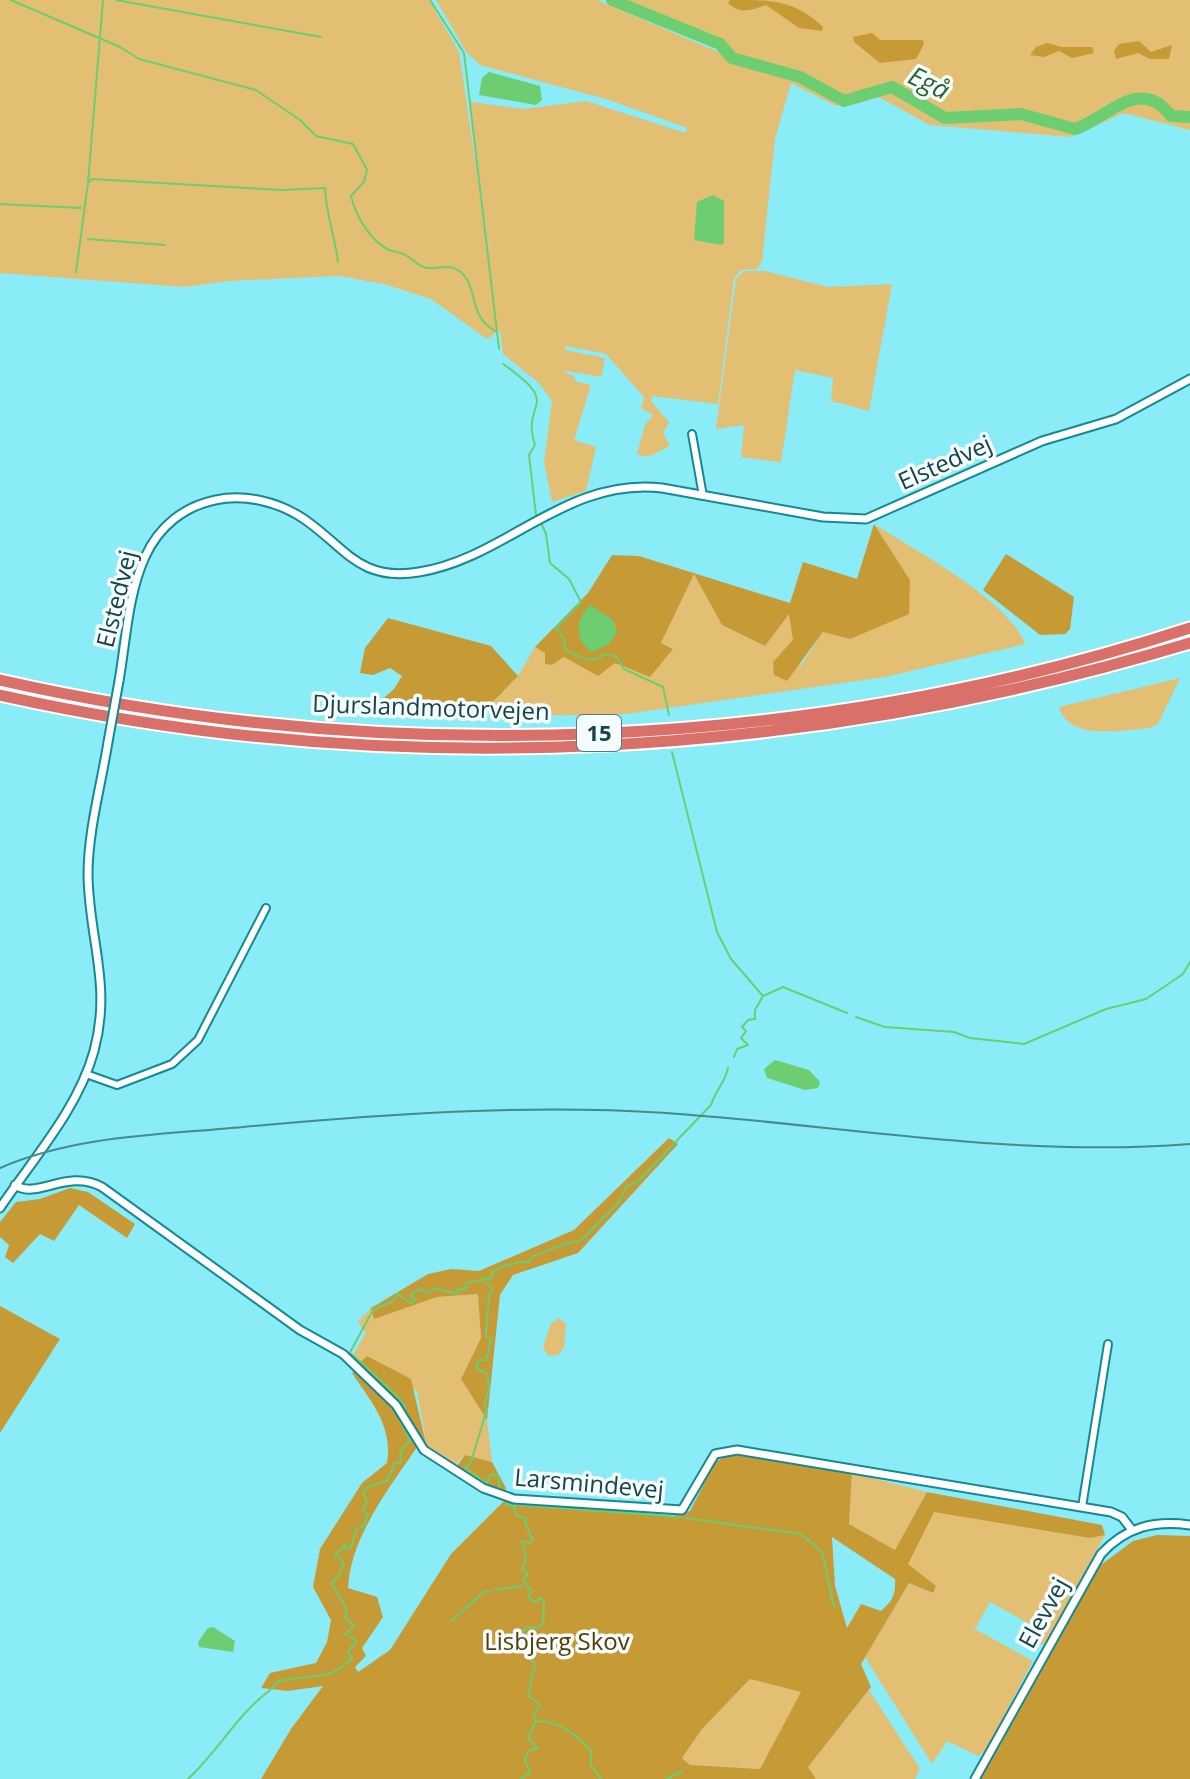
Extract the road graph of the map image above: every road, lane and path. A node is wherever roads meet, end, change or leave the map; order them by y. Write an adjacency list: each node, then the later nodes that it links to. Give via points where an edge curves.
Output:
1 (1190, 379): 3 (street, Elstedvej, via 1116,419 1042,441 866,519 823,517)
2 (692, 434): 3 (street)
3 (703, 496): 9 (street, Elstedvej, bridge, via 656,487 586,497 419,572 371,569 349,559 306,521 271,502 213,500 174,519 150,547 135,589 108,742 88,874 103,1002)
4 (1190, 628): 6 (highway, Djurslandmotorvejen / 15, via 1052,667 880,703 737,722 585,733 432,733 281,724 140,707)
5 (1190, 643): 7 (highway, Djurslandmotorvejen / 15, via 1055,681 885,716 737,737 588,748 433,748 277,738 152,723)
6 (0, 680)
7 (0, 695)
8 (266, 908): 9 (street, via 206,1028 181,1058 117,1085)
9 (86, 1074): 10 (street, Elstedvej)
10 (15, 1185): 11 (street, Elstedvej); 13 (street, Larsmindevej, via 36,1189 80,1179 102,1187 300,1330 343,1354 396,1405 424,1450 500,1496 682,1510 715,1454 737,1450)
11 (0, 1208)
12 (1108, 1344): 13 (street)
13 (1082, 1507): 15 (street, Larsmindevej, via 1117,1514)
14 (1190, 1525): 15 (street, via 1156,1523)
15 (1132, 1530): 16 (street, Elevvej, via 1110,1544 1094,1565)
16 (975, 1779)

